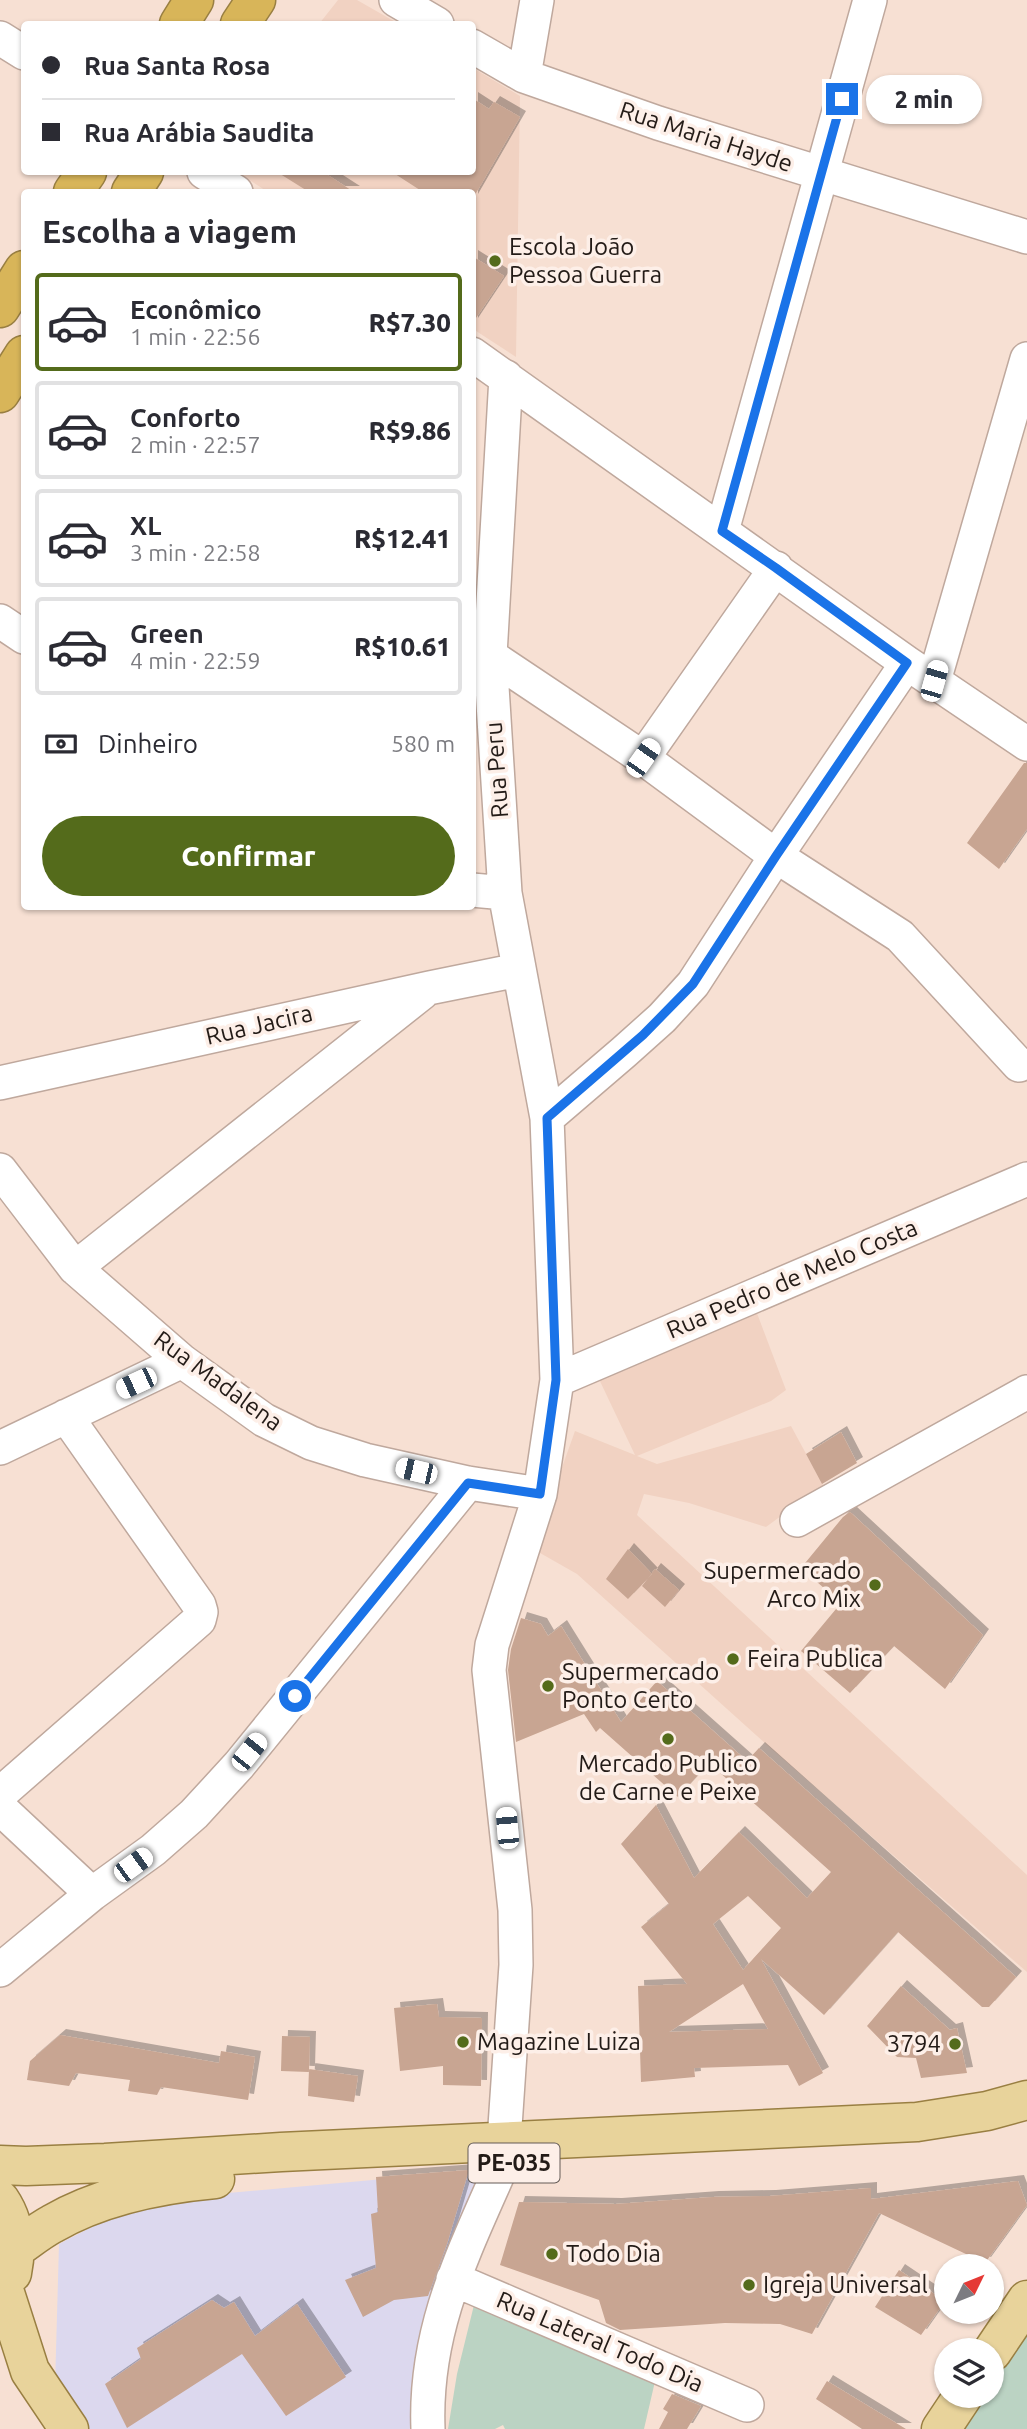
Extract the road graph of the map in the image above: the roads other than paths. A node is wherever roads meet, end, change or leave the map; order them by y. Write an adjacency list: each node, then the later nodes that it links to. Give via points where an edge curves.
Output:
1 (194, 0): 6 (highway)
2 (256, 0): 7 (highway)
3 (396, 0): 8 (street)
4 (537, 0): 12 (street)
5 (870, 0): 13 (street)
6 (181, 21)
7 (242, 21)
8 (432, 21)
9 (0, 38): 11 (street)
10 (476, 48): 12 (street, Rua Maria Hayde)
11 (21, 51)
12 (524, 76): 13 (street, Rua Maria Hayde)
13 (822, 174): 16 (street, Rua Maria Hayde); 24 (street)
14 (209, 175): 15 (street)
15 (231, 189)
16 (1027, 237)
17 (21, 275): 18 (highway)
18 (0, 308)
19 (476, 357): 22 (street)
20 (1027, 359): 30 (street)
21 (21, 360): 23 (highway)
22 (506, 377): 24 (street); 28 (street, Rua Peru)
23 (0, 393)
24 (722, 531): 25 (street)
25 (776, 568): 29 (street); 32 (street)
26 (0, 621): 27 (street)
27 (21, 635)
28 (481, 650): 32 (street); 35 (street, Rua Peru)
29 (907, 663): 30 (street); 33 (street)
30 (934, 681): 31 (street)
31 (1027, 744)
32 (643, 758): 33 (street)
33 (776, 856): 38 (street, via 900,936); 40 (street, via 693,984 653,1026)
34 (476, 890): 35 (street)
35 (505, 893): 36 (street, Rua Peru)
36 (518, 970): 37 (street, Rua Jacira); 40 (street, Rua Peru)
37 (429, 988): 39 (street, Rua Jacira); 43 (street)
38 (1019, 1065)
39 (0, 1083)
40 (547, 1118): 45 (street, Rua Peru)
41 (0, 1170): 43 (street, Rua Madalena)
42 (1027, 1179): 45 (street, Rua Pedro de Melo Costa)
43 (75, 1268): 44 (street, Rua Madalena)
44 (182, 1361): 47 (street); 49 (street, Rua Madalena, via 264,1420 311,1443)
45 (556, 1380): 50 (street, Rua Peru)
46 (1027, 1392): 51 (street)
47 (66, 1416): 48 (street); 52 (street, via 201,1612 198,1620)
48 (0, 1448)
49 (468, 1483): 50 (street, Rua Madalena); 54 (street, via 239,1765 153,1850)
50 (540, 1494): 58 (street, Rua Peru, via 492,1645 489,1670 515,1910)
51 (797, 1520)
52 (0, 1794)
53 (0, 1808): 54 (street)
54 (92, 1894): 55 (street)
55 (0, 1970)
56 (1027, 2100): 58 (main road, PE-035, via 917,2122)
57 (1027, 2128): 58 (main road, PE-035, via 920,2146)
58 (504, 2152): 59 (main road, PE-035); 61 (main road, PE-035, via 177,2183 91,2205 51,2224); 62 (street, Rua Peru)
59 (0, 2165)
60 (0, 2200): 61 (main road, via 12,2227)
61 (15, 2249): 63 (main road, via 13,2271)
62 (453, 2279): 67 (street, Rua Lateral Todo Dia); 70 (street, Rua Peru, via 432,2351)
63 (3, 2296): 66 (main road)
64 (1024, 2309): 65 (main road)
65 (1002, 2338)
66 (15, 2364): 69 (main road)
67 (747, 2405)
68 (955, 2408): 71 (main road)
69 (69, 2429)
70 (428, 2429)
71 (942, 2429)

